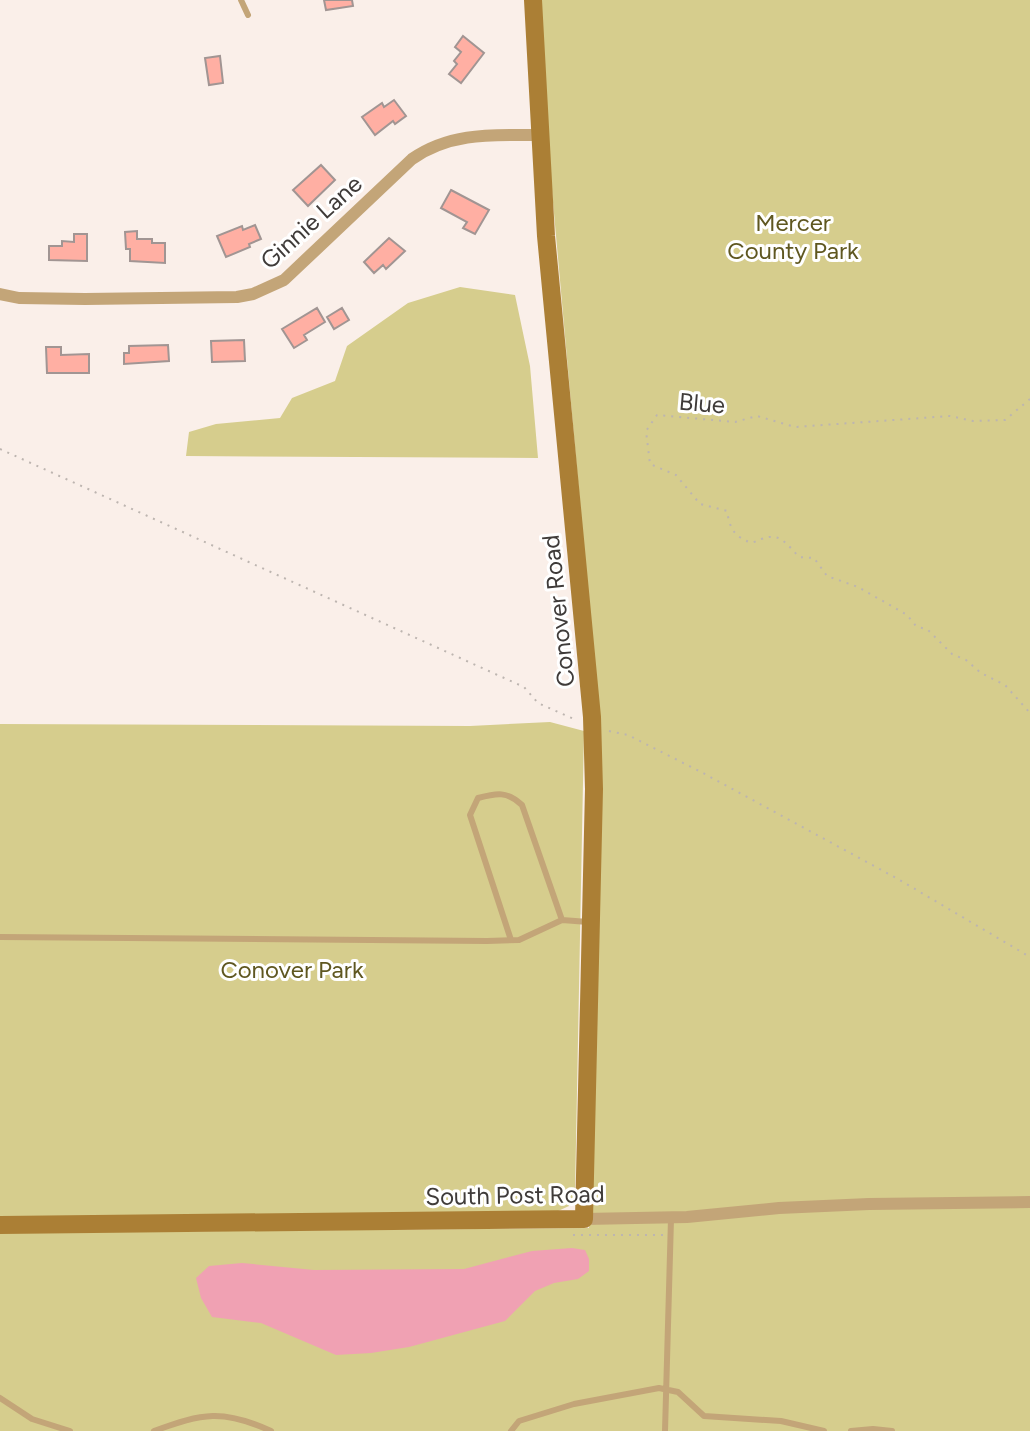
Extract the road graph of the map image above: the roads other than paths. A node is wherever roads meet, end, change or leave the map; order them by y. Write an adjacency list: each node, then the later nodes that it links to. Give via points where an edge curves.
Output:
1 (241, 0): 3 (lane)
2 (533, 0): 4 (street, Conover Road)
3 (248, 15)
4 (539, 135): 5 (street, Ginnie Lane, via 461,137 426,150 293,273 253,294 85,299); 7 (street, Conover Road, via 592,728)
5 (0, 294)
6 (562, 920): 7 (lane); 9 (lane); 9 (lane, via 522,805 511,795 478,798 470,815)
7 (591, 922): 12 (street, Conover Road)
8 (0, 937): 9 (lane)
9 (511, 940)
10 (1030, 1202): 11 (street, South Post Road, via 779,1208)
11 (671, 1218): 12 (street, South Post Road); 14 (lane)
12 (584, 1219): 13 (street, South Post Road)
13 (0, 1225)
14 (666, 1389): 19 (lane, via 574,1404 519,1421); 20 (lane); 21 (lane, via 678,1392 704,1416 781,1421)
15 (0, 1398): 16 (lane, via 32,1419)
16 (70, 1431)
17 (154, 1431): 18 (lane, via 222,1414)
18 (271, 1431)
19 (511, 1431)
20 (665, 1431)
21 (824, 1431)
22 (851, 1431): 23 (lane)
23 (892, 1431)

